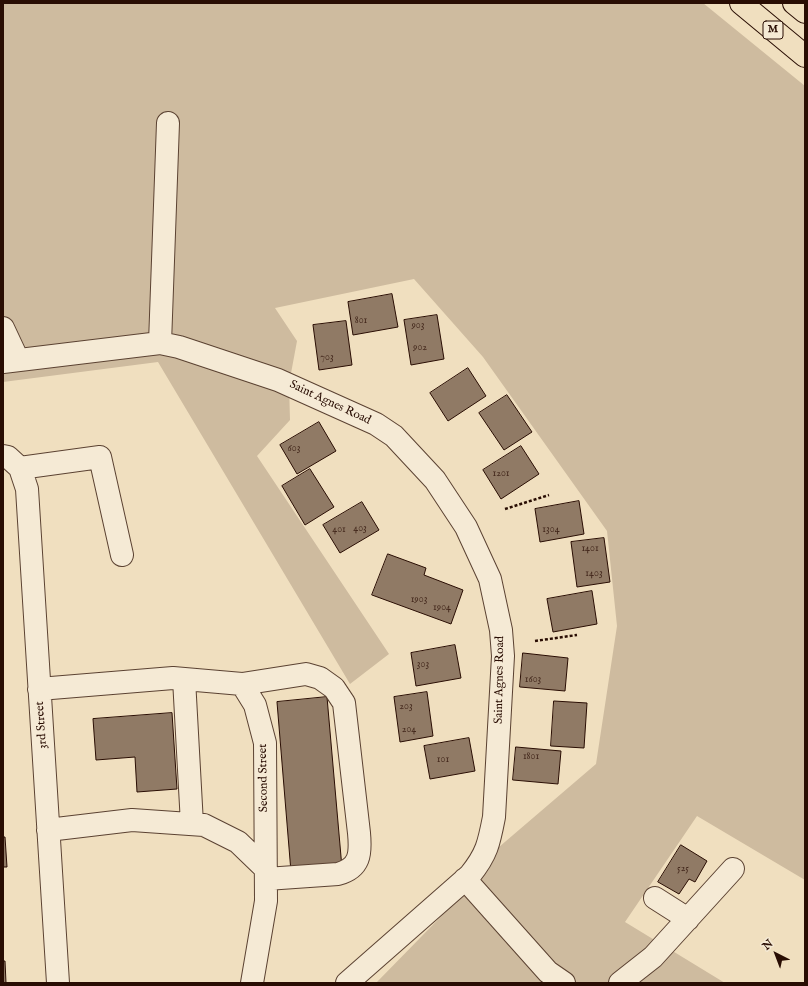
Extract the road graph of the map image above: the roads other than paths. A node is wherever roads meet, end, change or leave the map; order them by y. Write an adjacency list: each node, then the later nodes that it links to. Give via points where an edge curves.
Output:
1 (741, 3): 4 (highway, M)
2 (794, 3): 3 (highway)
3 (805, 12)
4 (805, 56)
5 (168, 122): 7 (lane)
6 (3, 328): 8 (lane)
7 (169, 345): 8 (lane); 18 (lane, Saint Agnes Road, via 278,380 376,424 394,436 435,480 466,527 490,579 501,630 503,656 494,817 489,843 482,859)
8 (11, 361)
9 (12, 462): 10 (lane, via 100,457); 13 (lane, 3rd Street, via 26,489)
10 (122, 555)
11 (184, 679): 12 (lane); 13 (lane); 14 (lane)
12 (242, 684): 17 (lane, Second Street, via 255,705 264,743); 17 (lane, via 306,674 320,678 334,688 344,703 347,723 359,833 360,848 357,861 349,871 338,874)
13 (39, 690): 15 (lane, 3rd Street)
14 (192, 824): 15 (lane, via 132,820); 17 (lane, via 204,824 238,842)
15 (48, 830): 21 (lane, 3rd Street)
16 (734, 869): 20 (lane)
17 (266, 874): 22 (lane, Second Street, via 266,901)
18 (465, 879): 23 (lane, Saint Agnes Road); 24 (lane, via 548,972)
19 (656, 898): 20 (lane)
20 (688, 919): 25 (lane, via 653,957)
21 (58, 983)
22 (252, 983)
23 (347, 983)
24 (564, 983)
25 (620, 983)

